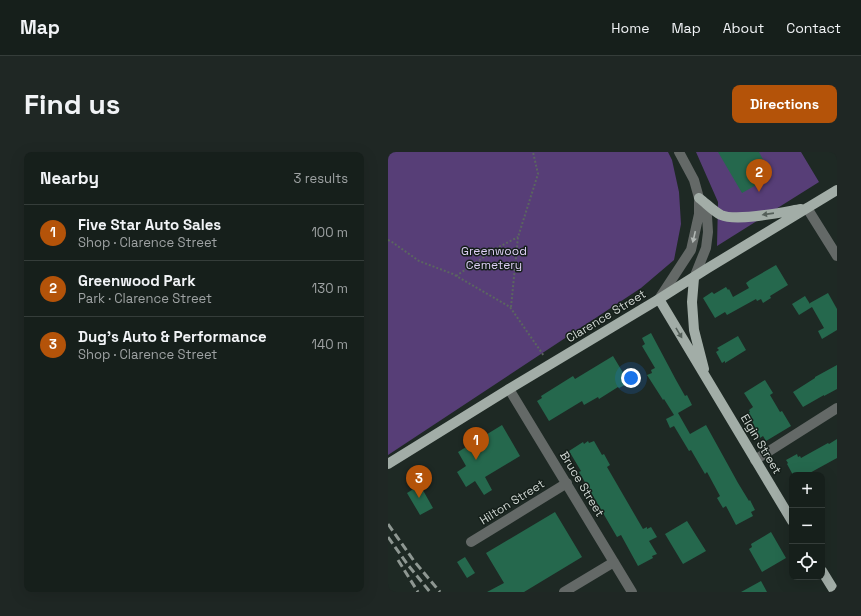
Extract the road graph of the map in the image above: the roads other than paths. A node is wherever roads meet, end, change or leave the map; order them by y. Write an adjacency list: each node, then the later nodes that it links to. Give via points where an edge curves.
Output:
1 (679, 152): 3 (street, via 694,180)
2 (837, 190): 4 (main road, Clarence Street)
3 (699, 198): 4 (main road, one-way to 3, via 731,218 720,214); 6 (street, via 707,216 708,232 706,248); 7 (street, one-way to 7, via 699,214 691,250)
4 (807, 208): 5 (street); 6 (main road, Clarence Street)
5 (837, 256)
6 (694, 278): 7 (main road, Clarence Street); 8 (main road, Elgin Street, via 694,330)
7 (659, 300): 8 (main road, Elgin Street, one-way to 8); 9 (main road, Clarence Street)
8 (707, 380): 11 (main road, Elgin Street)
9 (509, 389): 12 (main road, Clarence Street); 13 (street, Bruce Street)
10 (837, 408): 11 (street)
11 (755, 460): 14 (main road, Elgin Street)
12 (388, 464)
13 (567, 483): 15 (street, Hilton Street); 16 (street, Bruce Street)
14 (789, 516)
15 (471, 542)
16 (614, 562): 18 (street); 19 (street, Bruce Street)
17 (825, 576): 20 (main road)
18 (564, 592)
19 (632, 592)
20 (835, 592)

